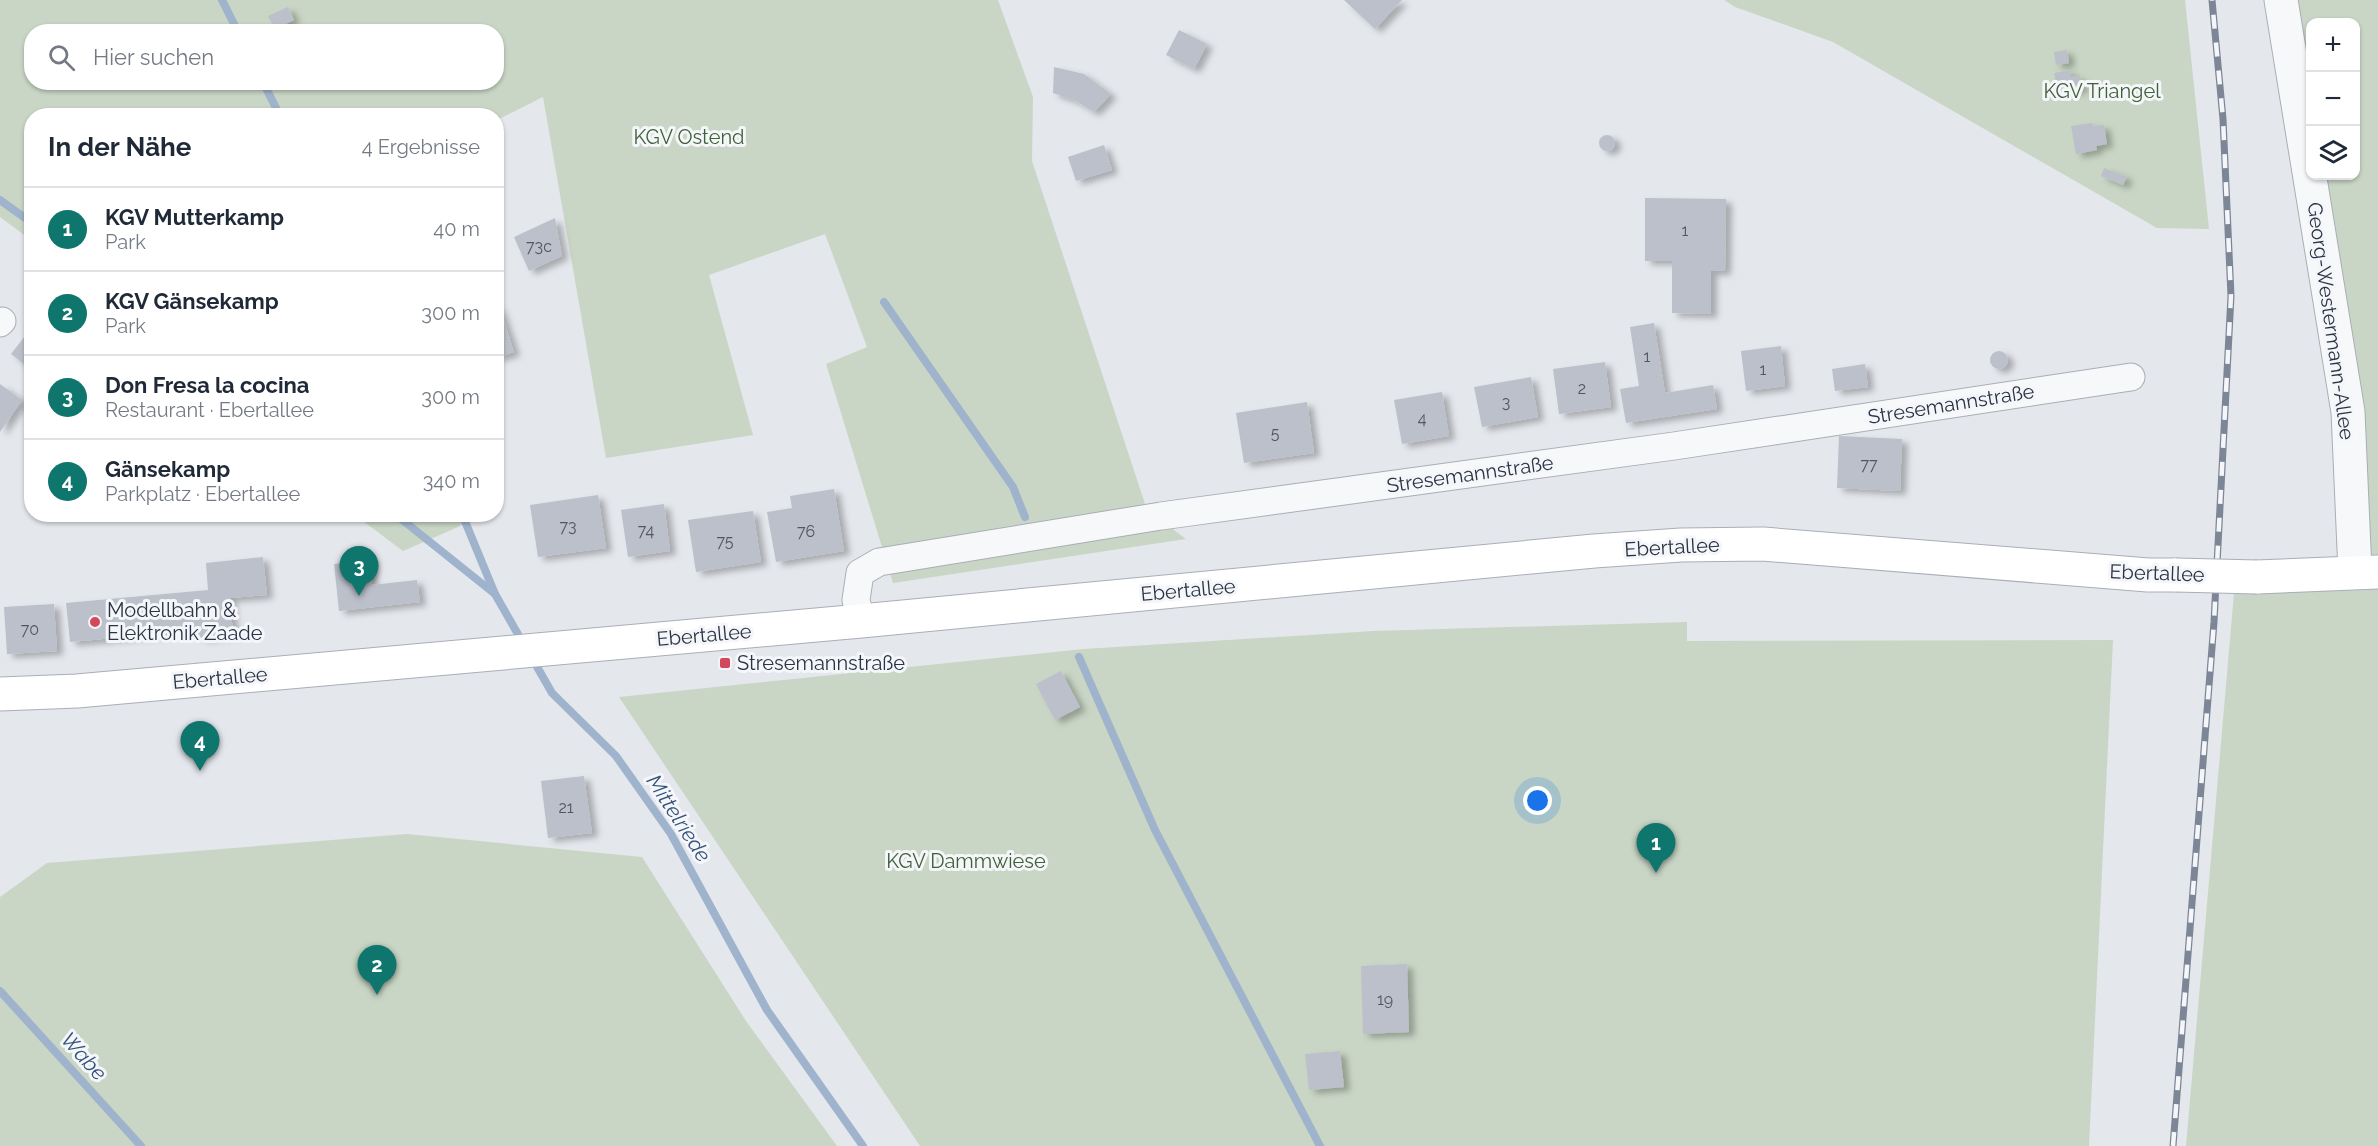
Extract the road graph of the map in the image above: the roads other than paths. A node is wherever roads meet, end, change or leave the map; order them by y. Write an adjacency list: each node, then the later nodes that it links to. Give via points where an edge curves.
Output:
1 (2281, 0): 3 (street, Georg-Westermann-Allee, via 2348,412)
2 (2131, 377): 4 (street, Stresemannstraße, via 1674,446 1161,516 879,562 860,573 856,600)
3 (2367, 572): 4 (main road, Ebertallee, bridge, via 2258,577 2148,575 1763,544 1681,545)
4 (861, 621): 5 (main road, Ebertallee, via 77,692)
5 (0, 694)

